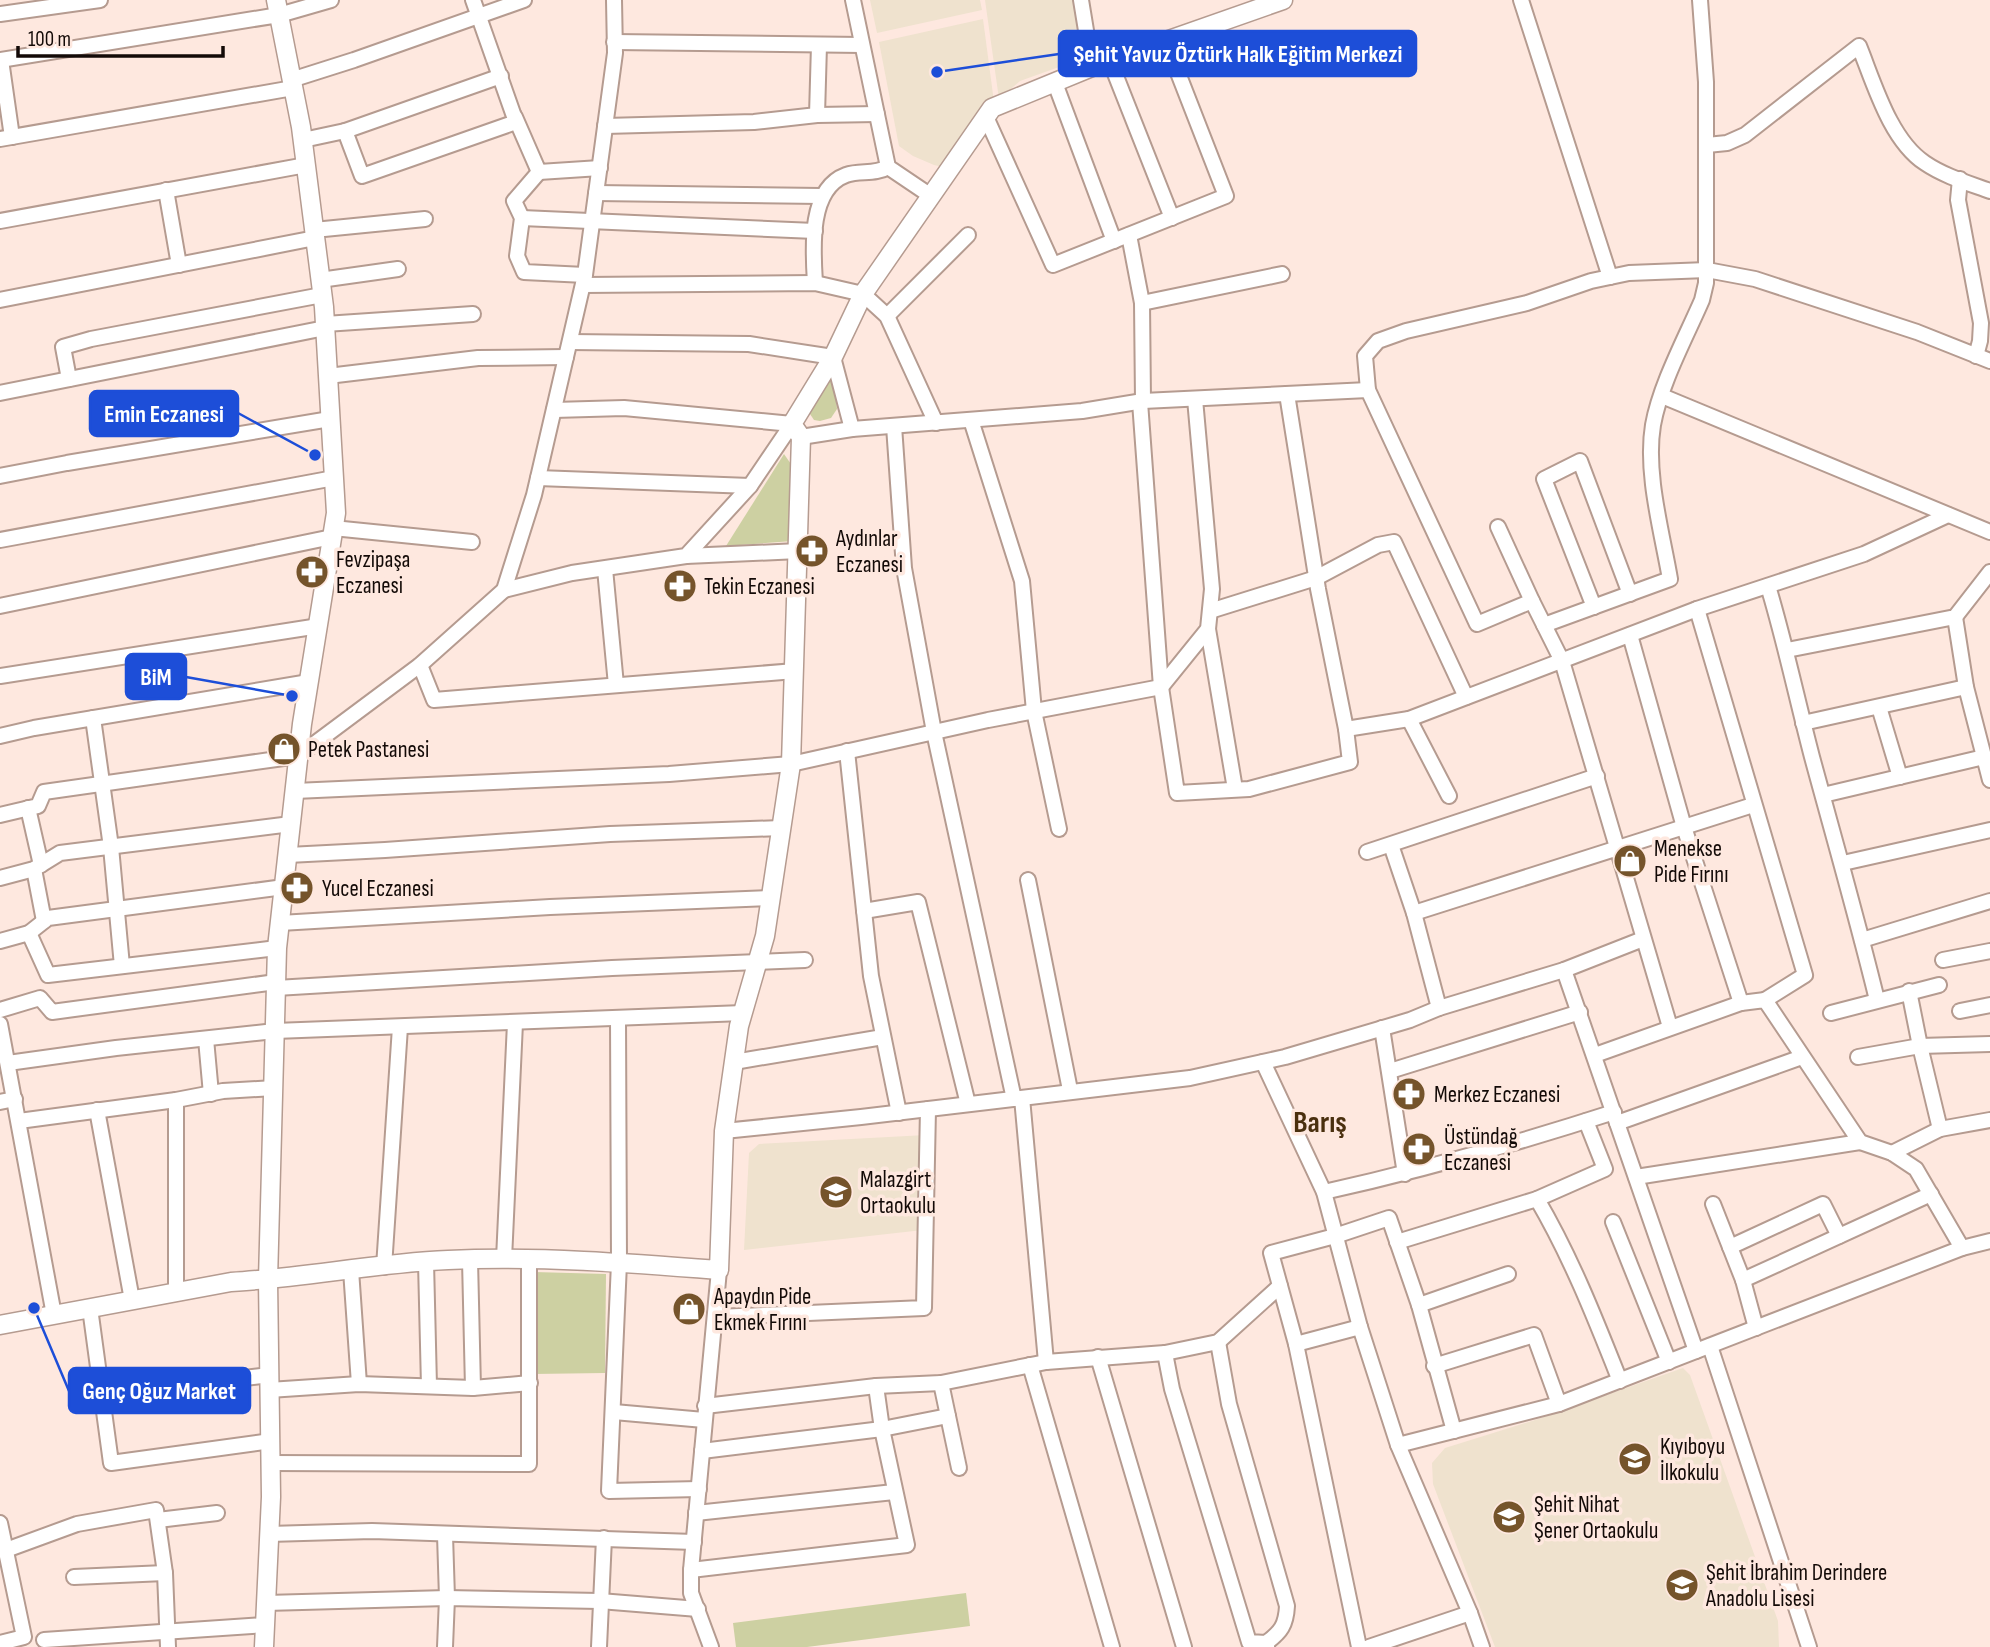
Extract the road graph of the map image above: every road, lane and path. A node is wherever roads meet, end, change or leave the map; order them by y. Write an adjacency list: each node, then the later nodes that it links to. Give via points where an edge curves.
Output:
1 (97, 0): 11 (street)
2 (331, 0): 12 (street)
3 (474, 0): 14 (street)
4 (524, 0): 14 (street)
5 (614, 0): 16 (street)
6 (853, 0): 18 (street)
7 (1081, 0): 21 (street)
8 (1521, 0): 58 (street)
9 (1700, 0): 33 (street)
10 (1275, 1): 15 (main road)
11 (53, 4): 13 (street)
12 (277, 7): 19 (street); 23 (main road)
13 (0, 14)
14 (480, 16): 22 (street); 23 (street)
15 (1166, 41): 20 (main road); 45 (street, via 1226,196)
16 (614, 42): 17 (street); 29 (street)
17 (819, 45): 18 (street); 26 (street)
18 (862, 45): 25 (street)
19 (0, 60): 31 (street)
20 (1110, 61): 21 (main road); 45 (street)
21 (1092, 67): 24 (main road)
22 (501, 76): 27 (street); 30 (street)
23 (292, 83): 31 (street); 32 (main road)
24 (1055, 83): 28 (main road, via 992,108); 53 (street)
25 (877, 114): 26 (street); 35 (street)
26 (817, 115): 29 (street)
27 (515, 117): 30 (street, via 516,122 362,176); 37 (street)
28 (986, 117): 42 (main road); 53 (street, via 1053,265)
29 (605, 127): 36 (street)
30 (345, 131): 32 (street)
31 (6, 138)
32 (303, 140): 34 (main road)
33 (1707, 145): 38 (street, via 1745,135 1859,46 1895,130 1908,149 1926,164); 56 (street)
34 (306, 165): 39 (street); 50 (main road)
35 (888, 167): 42 (street); 43 (street, via 840,177)
36 (600, 168): 37 (street); 41 (street)
37 (539, 172): 44 (street, via 514,201)
38 (1960, 179): 40 (street); 71 (street, via 1958,200 1981,323)
39 (166, 190): 47 (street); 54 (street)
40 (1990, 191)
41 (596, 193): 43 (street); 48 (street)
42 (931, 195): 62 (main road)
43 (821, 196): 49 (street)
44 (522, 218): 48 (street); 59 (street, via 517,256 524,272)
45 (1172, 218): 52 (street)
46 (425, 219): 50 (street)
47 (0, 220)
48 (592, 221): 49 (street); 59 (street)
49 (815, 231): 60 (street)
50 (314, 234): 54 (street); 61 (main road)
51 (968, 235): 66 (street)
52 (1129, 235): 53 (street); 64 (street)
53 (1114, 241)
54 (179, 265): 63 (street)
55 (398, 269): 61 (street)
56 (1707, 270): 58 (street); 71 (street, via 1755,279 1917,332); 77 (street, via 1702,300)
57 (1282, 274): 64 (street)
58 (1610, 277): 74 (street, via 1378,341 1365,356)
59 (584, 280): 60 (street); 68 (street)
60 (815, 283): 62 (street)
61 (321, 287): 67 (main road); 73 (street, via 63,347)
62 (863, 294): 66 (street); 70 (main road)
63 (0, 300)
64 (1142, 303): 79 (street)
65 (473, 314): 67 (street)
66 (887, 316): 83 (street)
67 (325, 326): 72 (main road); 73 (street)
68 (570, 342): 69 (street); 70 (street, via 749,344)
69 (566, 357): 72 (street, via 478,358); 80 (street)
70 (833, 357): 85 (street); 86 (main road)
71 (1983, 359)
72 (328, 376): 81 (main road)
73 (69, 379): 75 (street)
74 (1368, 390): 76 (street); 105 (street, via 1477,624)
75 (0, 393)
76 (1287, 394): 78 (street); 101 (street)
77 (1662, 396): 91 (street); 104 (street, via 1653,426 1652,460 1670,579)
78 (1195, 399): 79 (street); 109 (street, via 1212,589)
79 (1141, 402): 82 (street); 122 (street)
80 (554, 410): 86 (street, via 624,408); 89 (street)
81 (330, 419): 87 (street); 88 (main road)
82 (971, 420): 83 (street); 126 (street, via 1022,581)
83 (936, 423): 84 (street)
84 (894, 426): 85 (street); 131 (street, via 904,568)
85 (852, 429): 86 (street)
86 (797, 430): 90 (street); 97 (main road)
87 (0, 476)
88 (334, 478): 94 (main road); 95 (street)
89 (538, 478): 90 (street); 103 (street)
90 (750, 485): 98 (street)
91 (1948, 515): 93 (street); 102 (street, via 1864,554)
92 (1498, 527): 105 (street)
93 (1990, 532)
94 (333, 533): 96 (street); 106 (street); 112 (main road)
95 (0, 540)
96 (472, 542)
97 (799, 551): 98 (street); 118 (main road)
98 (686, 556): 99 (street)
99 (605, 569): 103 (street); 121 (street)
100 (1990, 572): 110 (street)
101 (1316, 578): 109 (street); 124 (street, via 1378,545 1394,542); 130 (street)
102 (1768, 586): 108 (street); 115 (street)
103 (504, 590): 117 (street)
104 (1630, 594): 107 (street); 107 (street, via 1580,461 1544,480)
105 (1532, 601): 111 (street)
106 (0, 606)
107 (1594, 607): 111 (street)
108 (1697, 609): 114 (street); 145 (street)
109 (1210, 611): 113 (street)
110 (1955, 617): 115 (street); 123 (street)
111 (1544, 625): 116 (street)
112 (318, 626): 119 (street); 120 (main road)
113 (1208, 629): 122 (street); 141 (street)
114 (1630, 635): 116 (street); 149 (street)
115 (1787, 650): 129 (street)
116 (1563, 661): 124 (street); 137 (street)
117 (421, 665): 121 (street, via 434,700); 134 (street)
118 (795, 671): 121 (street); 136 (main road)
119 (0, 676)
120 (309, 682): 127 (street); 134 (main road)
121 (616, 685)
122 (1161, 687): 126 (street); 141 (street, via 1177,793)
123 (1966, 687): 125 (street); 135 (street)
124 (1466, 697): 128 (street)
125 (1879, 706): 129 (street); 138 (street)
126 (1034, 711): 131 (street); 151 (street)
127 (93, 718): 132 (street); 140 (street)
128 (1409, 719): 130 (street); 144 (street)
129 (1803, 723): 143 (street)
130 (1346, 729): 141 (street, via 1350,762)
131 (934, 732): 133 (street); 215 (street)
132 (0, 736)
133 (847, 751): 136 (street); 166 (street)
134 (299, 756): 140 (street); 142 (main road)
135 (1984, 757): 138 (street); 139 (street)
136 (791, 764): 142 (street); 150 (main road)
137 (1597, 776): 153 (street); 155 (street)
138 (1899, 777): 143 (street)
139 (1990, 779)
140 (104, 784): 146 (street, via 44,792 38,806); 154 (street)
141 (1235, 789)
142 (295, 791): 148 (main road)
143 (1822, 795): 158 (street)
144 (1449, 796)
145 (1753, 805): 149 (street); 184 (street, via 1805,975)
146 (28, 808): 147 (street); 159 (street)
147 (0, 815)
148 (291, 824): 154 (street); 157 (main road)
149 (1684, 827): 155 (street); 186 (street)
150 (781, 828): 157 (street); 163 (main road)
151 (1059, 828)
152 (1990, 830): 158 (street)
153 (1391, 845): 156 (street); 167 (street)
154 (111, 847): 159 (street, via 60,853); 165 (street)
155 (1616, 847): 167 (street); 171 (street)
156 (1367, 852)
157 (288, 855): 162 (main road)
158 (1843, 863): 172 (street)
159 (38, 867): 160 (street); 168 (street)
160 (0, 878)
161 (1028, 880): 213 (street)
162 (284, 887): 165 (street); 169 (main road)
163 (771, 898): 169 (street); 178 (main road)
164 (1990, 901): 172 (street)
165 (118, 909): 168 (street); 179 (street)
166 (864, 911): 201 (street); 218 (street, via 918,902)
167 (1414, 913): 188 (street)
168 (44, 921): 170 (street)
169 (280, 923): 174 (main road)
170 (29, 933): 173 (street); 179 (street, via 48,975)
171 (1643, 940): 180 (street); 198 (street)
172 (1863, 940): 185 (street)
173 (0, 941)
174 (277, 948): 179 (street); 181 (main road)
175 (1990, 951): 177 (street)
176 (805, 960): 178 (street)
177 (1943, 960)
178 (757, 963): 181 (street); 192 (main road)
179 (122, 966)
180 (1564, 970): 188 (street); 191 (street)
181 (276, 985): 189 (street, via 52,1012 40,998); 200 (main road)
182 (1939, 985): 183 (street)
183 (1909, 991): 185 (street); 204 (street)
184 (1765, 1000): 186 (street); 206 (street)
185 (1877, 1000): 193 (street)
186 (1741, 1003): 198 (street)
187 (1990, 1005): 190 (street)
188 (1439, 1008): 199 (street)
189 (0, 1010)
190 (1960, 1011)
191 (1580, 1012): 205 (street); 211 (street)
192 (743, 1013): 194 (street); 208 (main road)
193 (1831, 1013)
194 (618, 1018): 195 (street); 247 (street)
195 (515, 1023): 197 (street); 245 (street)
196 (0, 1024): 210 (street)
197 (400, 1027): 200 (street); 248 (street)
198 (1670, 1027): 205 (street)
199 (1382, 1028): 209 (street); 211 (street)
200 (275, 1031): 202 (street); 212 (main road)
201 (883, 1037): 208 (street); 221 (street)
202 (206, 1039): 210 (street); 214 (street)
203 (1990, 1044): 204 (street)
204 (1920, 1046): 207 (street); 226 (street)
205 (1595, 1055): 222 (street)
206 (1802, 1057): 222 (street); 228 (street)
207 (1858, 1057)
208 (734, 1062): 227 (main road)
209 (1263, 1062): 213 (street, via 1190,1078); 232 (street)
210 (8, 1063): 217 (street)
211 (1390, 1071): 230 (street)
212 (274, 1088): 214 (street); 252 (main road)
213 (1070, 1090): 215 (street)
214 (211, 1094): 216 (street)
215 (1018, 1098): 218 (street); 269 (street)
216 (176, 1100): 220 (street); 255 (street)
217 (7, 1101): 224 (street)
218 (968, 1104): 219 (street)
219 (928, 1109): 221 (street); 260 (street, via 925,1308)
220 (97, 1111): 224 (street); 256 (street)
221 (899, 1112): 227 (street)
222 (1616, 1118): 225 (street); 231 (street)
223 (1990, 1120): 226 (street)
224 (19, 1121): 259 (street)
225 (1586, 1121): 230 (street); 234 (street, via 1605,1169)
226 (1940, 1129): 229 (street)
227 (724, 1130): 250 (main road)
228 (1860, 1142): 229 (street); 231 (street)
229 (1892, 1153): 233 (street, via 1916,1169)
230 (1405, 1174): 232 (street)
231 (1636, 1177): 266 (street)
232 (1324, 1192): 237 (street)
233 (1931, 1194): 238 (street); 242 (street)
234 (1537, 1199): 240 (street); 273 (street, via 1583,1287)
235 (1713, 1204): 241 (street)
236 (1613, 1222): 270 (street)
237 (1335, 1236): 240 (street, via 1389,1217); 254 (street, via 1271,1253); 262 (street)
238 (1839, 1236): 241 (street, via 1823,1204); 253 (street)
239 (1990, 1241): 242 (street)
240 (1397, 1242): 257 (street)
241 (1730, 1247): 253 (street)
242 (1962, 1248): 263 (street)
243 (529, 1258): 245 (main road); 247 (main road); 275 (street)
244 (470, 1259): 245 (main road); 246 (main road); 280 (street)
245 (503, 1259)
246 (426, 1262): 248 (main road); 278 (street)
247 (619, 1263): 250 (main road); 283 (street)
248 (384, 1267): 249 (main road)
249 (351, 1270): 252 (main road); 277 (street)
250 (719, 1270): 260 (street)
251 (1508, 1274): 257 (street)
252 (268, 1280): 255 (main road); 274 (main road)
253 (1743, 1280): 263 (street)
254 (1280, 1286): 264 (street); 265 (street)
255 (176, 1292): 256 (main road)
256 (132, 1300): 258 (main road)
257 (1419, 1306): 272 (street)
258 (90, 1308): 259 (main road); 281 (street)
259 (54, 1314): 261 (main road)
260 (715, 1317): 284 (street)
261 (0, 1325)
262 (1360, 1327): 265 (street); 289 (street)
263 (1756, 1328): 266 (street)
264 (1218, 1342): 267 (street); 317 (street, via 1229,1404 1287,1606 1286,1623)
265 (1296, 1344): 326 (street)
266 (1703, 1349): 270 (street); 328 (street)
267 (1165, 1353): 268 (street); 317 (street, via 1249,1642)
268 (1098, 1357): 269 (street); 325 (street)
269 (1046, 1362): 271 (street)
270 (1669, 1362): 273 (street)
271 (1030, 1365): 276 (street); 324 (street)
272 (1434, 1366): 282 (street, via 1534,1335); 287 (street)
273 (1620, 1381): 282 (street)
274 (269, 1383): 277 (street); 281 (street); 288 (main road)
275 (530, 1383): 280 (street); 291 (street, via 529,1464)
276 (941, 1383): 279 (street); 285 (street)
277 (359, 1384): 278 (street)
278 (429, 1386): 280 (street)
279 (876, 1386): 284 (street); 286 (street)
280 (473, 1388)
281 (101, 1395): 288 (street, via 111,1462)
282 (1559, 1404): 287 (street)
283 (614, 1412): 284 (street); 293 (street, via 609,1492)
284 (705, 1413): 290 (street)
285 (948, 1416): 286 (street); 292 (street)
286 (882, 1429): 290 (street); 294 (street)
287 (1454, 1431): 289 (street)
288 (271, 1441): 291 (main road)
289 (1398, 1445): 311 (street)
290 (702, 1451): 293 (street)
291 (271, 1463): 299 (main road)
292 (959, 1468)
293 (699, 1489): 296 (street)
294 (894, 1492): 296 (street); 304 (street, via 907,1545)
295 (217, 1513): 297 (street)
296 (696, 1513): 302 (street)
297 (158, 1520): 303 (street, via 156,1510 77,1524); 305 (street)
298 (0, 1523): 303 (street)
299 (269, 1534): 300 (street, via 372,1531); 309 (main road)
300 (445, 1535): 301 (street); 307 (street)
301 (604, 1538): 302 (street); 308 (street)
302 (694, 1542): 304 (street)
303 (6, 1550): 316 (street, via 24,1637)
304 (691, 1570): 310 (street, via 691,1593)
305 (165, 1573): 306 (street); 313 (street)
306 (74, 1577)
307 (447, 1598): 308 (street); 309 (street); 321 (street)
308 (600, 1601): 310 (street); 322 (street)
309 (266, 1603): 312 (main road)
310 (698, 1609): 323 (street)
311 (1470, 1614): 315 (street); 327 (street)
312 (265, 1625): 313 (street); 320 (main road)
313 (168, 1631): 314 (street); 319 (street)
314 (44, 1640)
315 (1411, 1640): 318 (street)
316 (0, 1643)
317 (1266, 1645)
318 (1374, 1646)
319 (168, 1647)
320 (264, 1647)
321 (445, 1647)
322 (599, 1647)
323 (711, 1647)
324 (1112, 1647)
325 (1184, 1647)
326 (1359, 1647)
327 (1482, 1647)
328 (1809, 1647)

